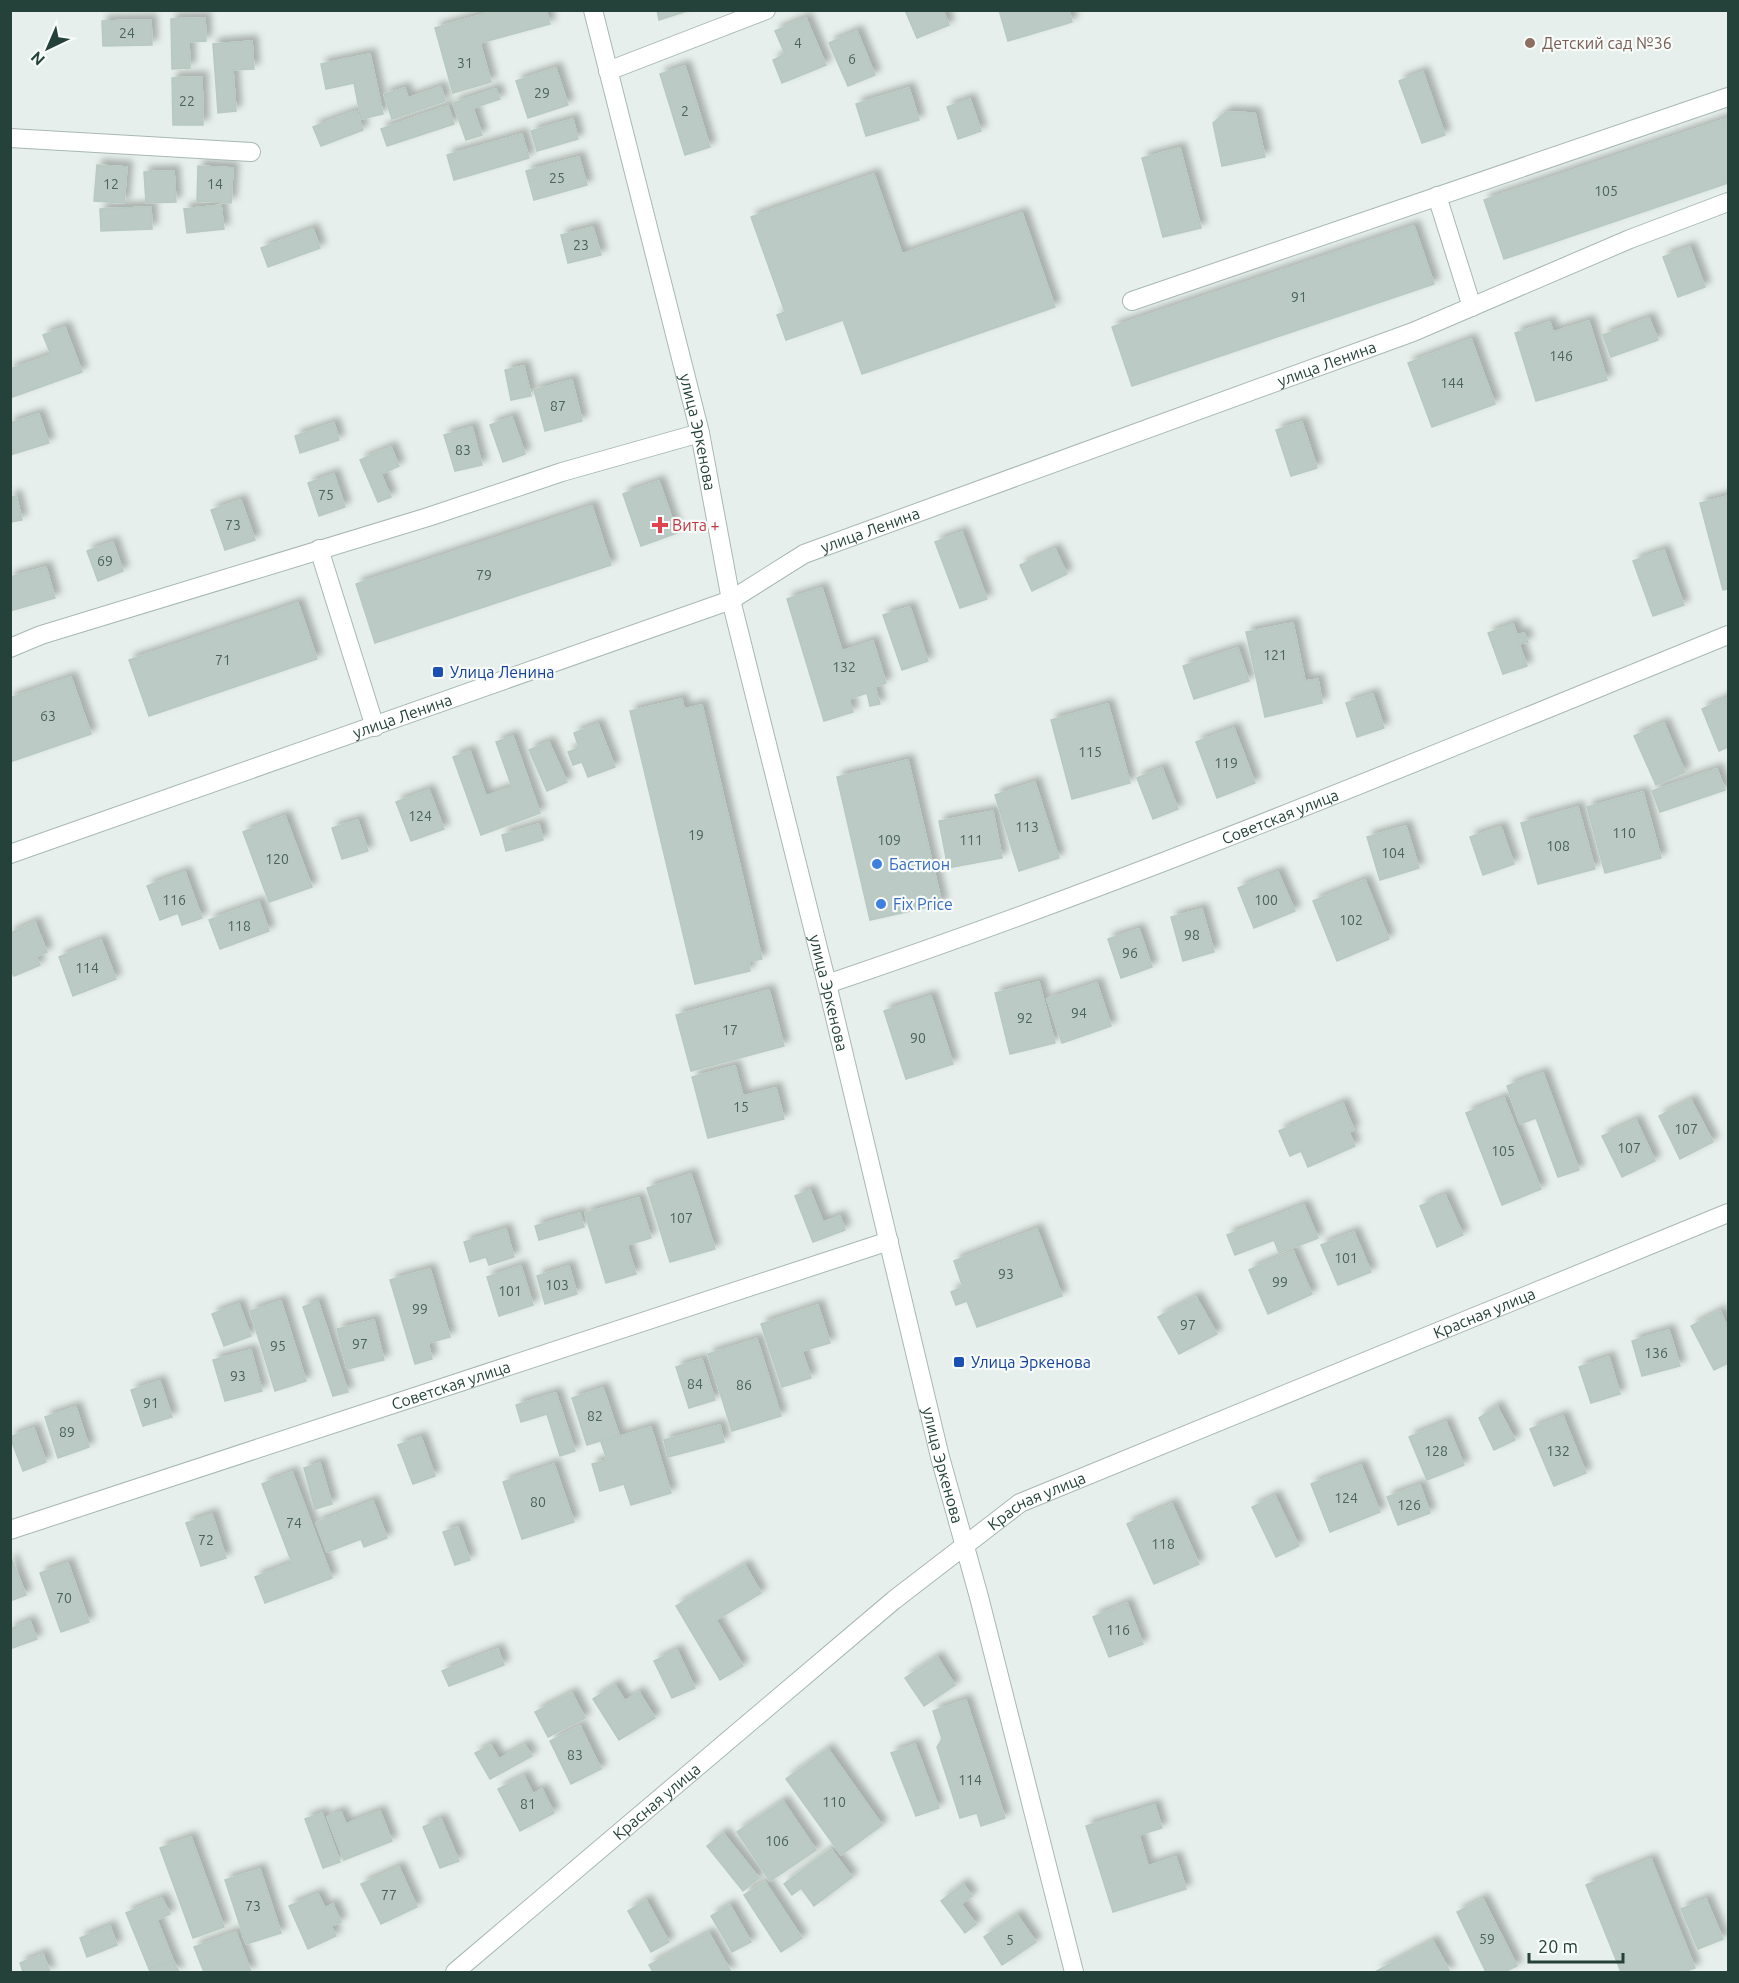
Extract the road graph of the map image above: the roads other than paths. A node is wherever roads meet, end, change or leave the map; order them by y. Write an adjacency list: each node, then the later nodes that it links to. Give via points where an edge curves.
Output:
1 (593, 10): 3 (street, улица Эркенова)
2 (766, 10): 3 (street)
3 (608, 70): 11 (street, улица Эркенова)
4 (1728, 97): 7 (street)
5 (10, 138): 6 (street)
6 (251, 152)
7 (1437, 196): 9 (street); 10 (street)
8 (1728, 202): 10 (street, улица Ленина)
9 (1132, 301)
10 (1472, 307): 13 (street, улица Ленина, via 804,554)
11 (700, 433): 12 (street); 13 (street, улица Эркенова)
12 (319, 549): 15 (street, via 41,634); 16 (street)
13 (731, 600): 16 (street, улица Ленина); 18 (street, улица Эркенова)
14 (1728, 635): 18 (street, Советская улица, via 1143,870)
15 (10, 648)
16 (375, 727): 17 (street, улица Ленина)
17 (10, 855)
18 (827, 984): 20 (street, улица Эркенова)
19 (1728, 1213): 22 (street, Красная улица, via 1020,1503)
20 (889, 1241): 21 (street, Советская улица); 22 (street, улица Эркенова, via 940,1457)
21 (10, 1530)
22 (966, 1548): 23 (street, Красная улица, via 894,1600); 24 (street, улица Эркенова)
23 (455, 1972)
24 (1074, 1972)

